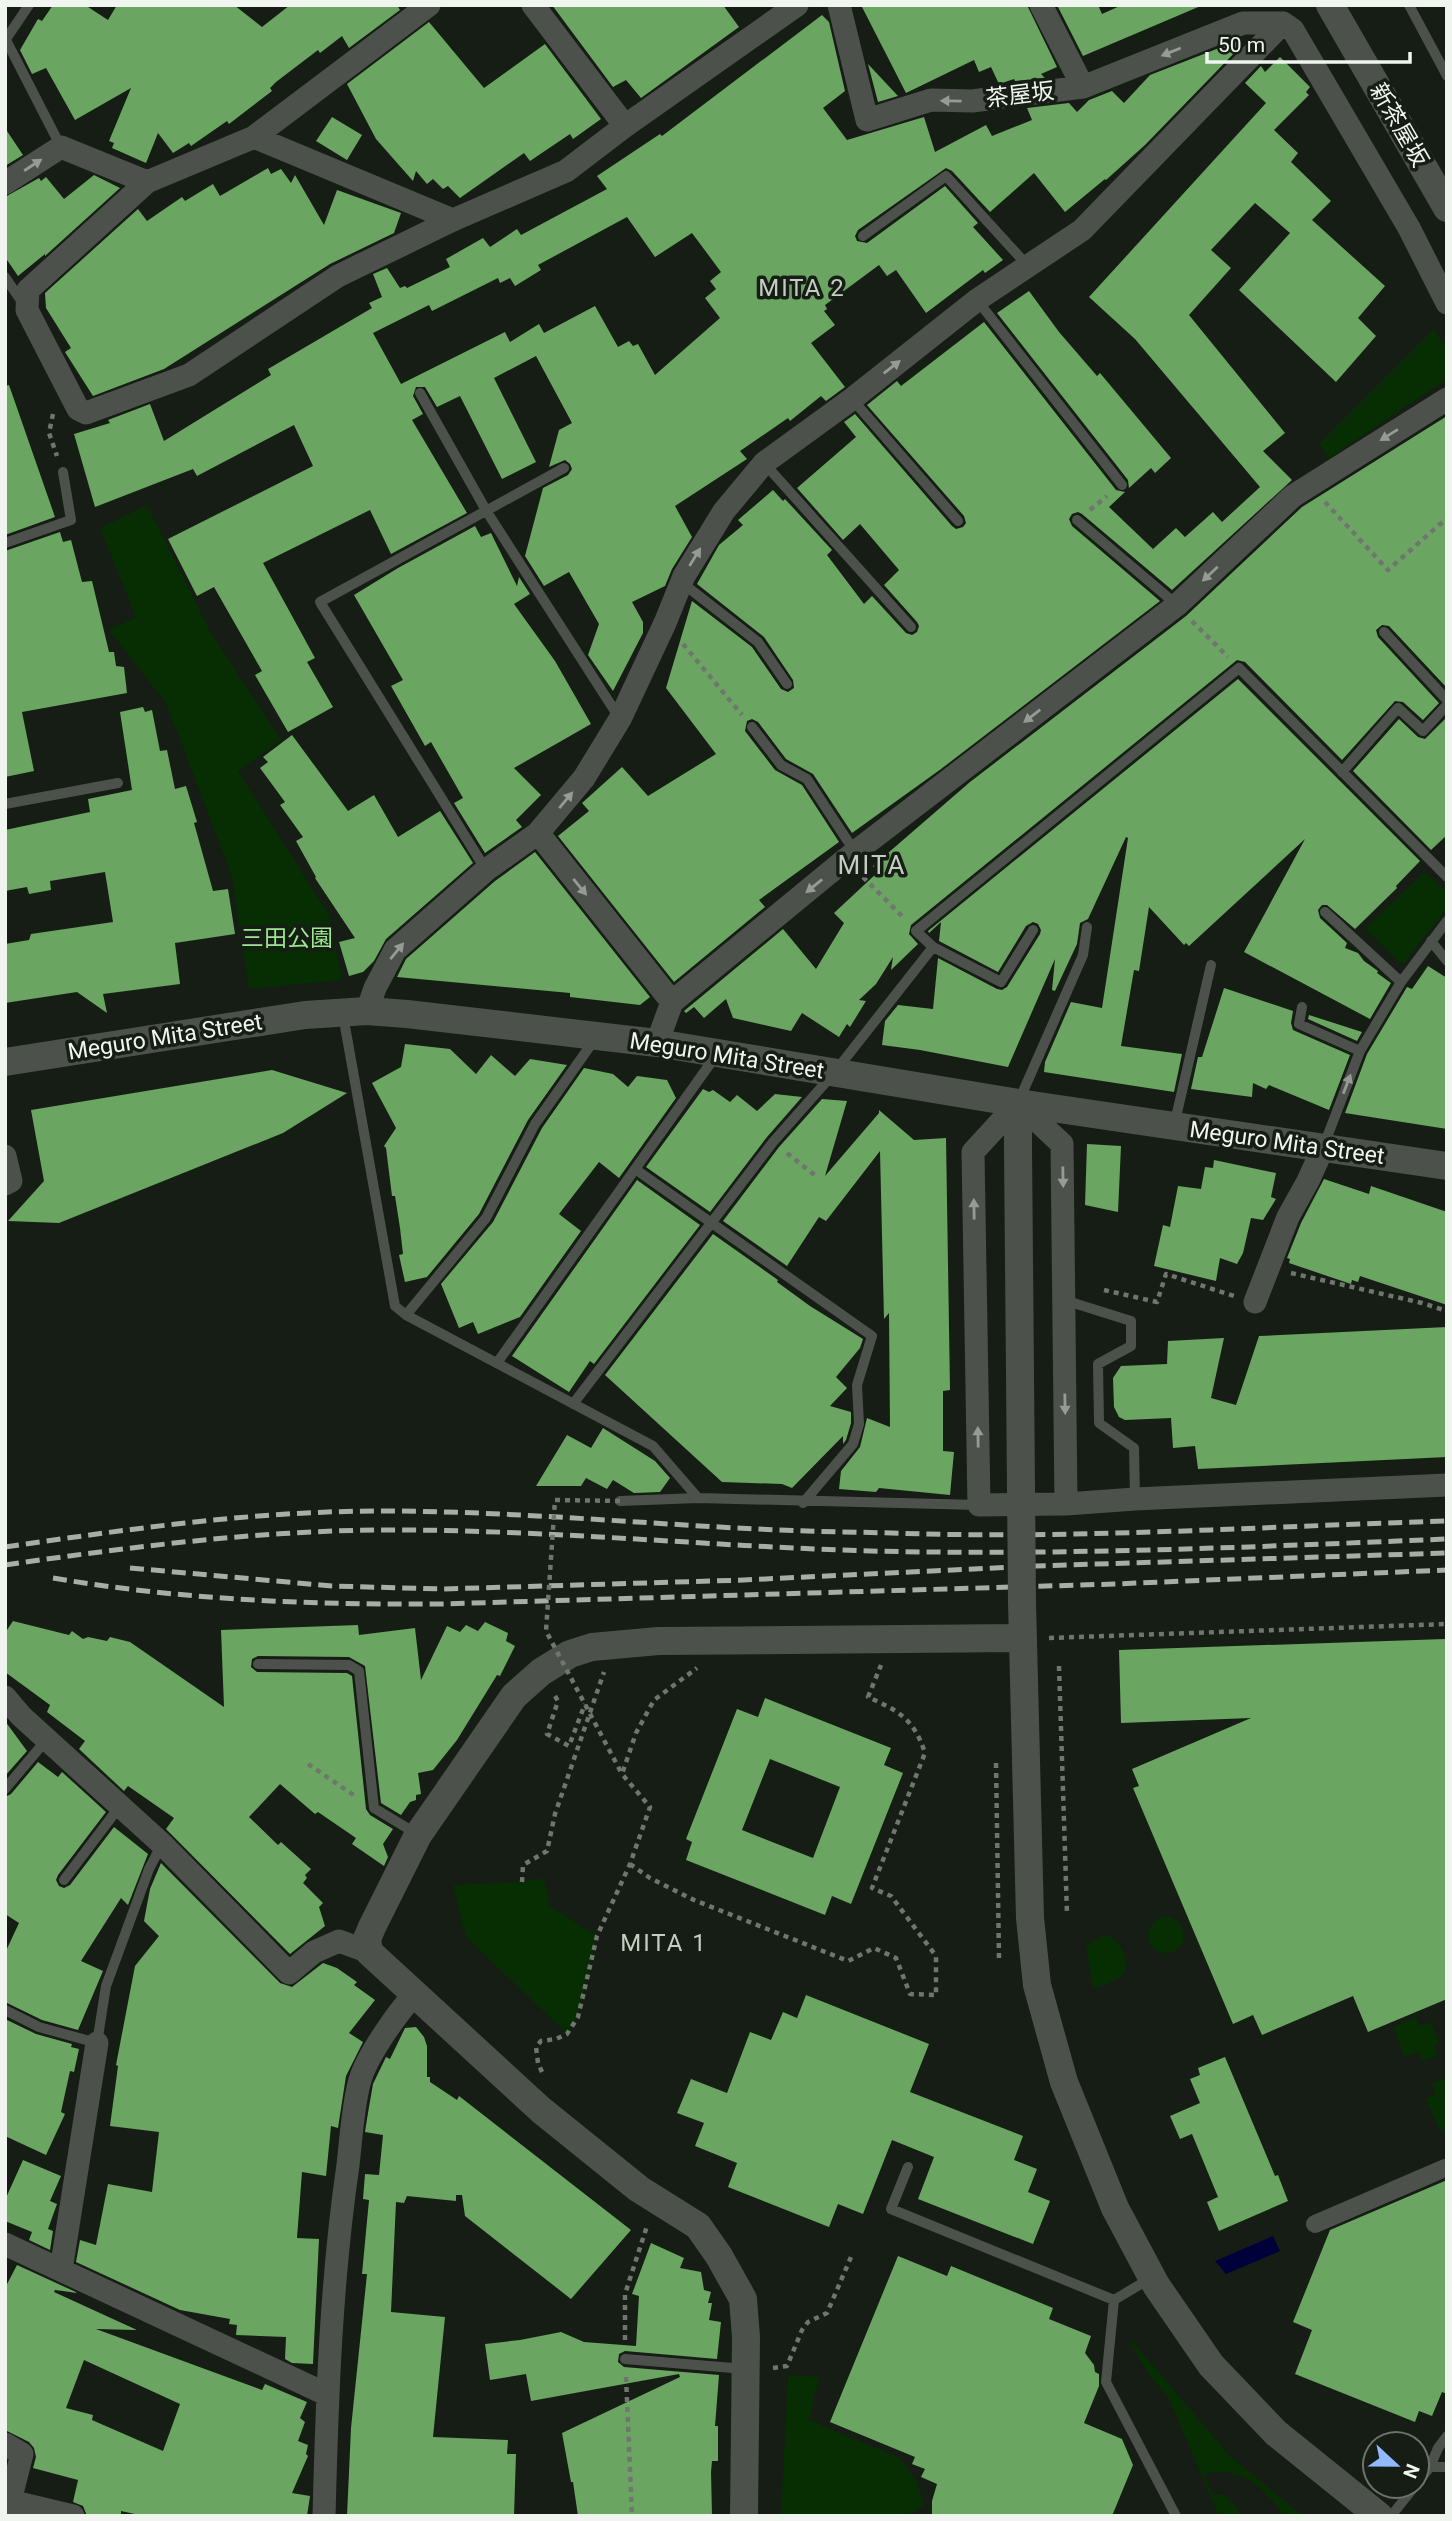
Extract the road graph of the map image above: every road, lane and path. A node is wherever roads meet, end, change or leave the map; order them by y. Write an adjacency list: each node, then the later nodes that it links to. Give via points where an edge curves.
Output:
1 (29, 5): 10 (lane)
2 (429, 5): 14 (street)
3 (533, 5): 13 (street)
4 (797, 5): 13 (street)
5 (839, 5): 12 (street, 茶屋坂, one-way to 5, via 972,101 931,100 867,120)
6 (1041, 5): 12 (street)
7 (1330, 5): 18 (street, 新茶屋坂)
8 (1409, 5): 11 (lane)
9 (1283, 23): 12 (street, 茶屋坂, one-way to 12, via 1243,23); 21 (street, via 1082,230); 24 (street, via 1293,30 1402,216)
10 (6, 38): 15 (lane)
11 (1447, 76)
12 (1083, 87)
13 (625, 126): 19 (street, via 566,171)
14 (254, 137): 16 (street); 19 (street)
15 (61, 147): 16 (street); 17 (street, one-way to 15)
16 (147, 182): 25 (street, via 28,290)
17 (5, 183)
18 (1447, 208)
19 (453, 220): 27 (street, via 338,276 189,375 86,414)
20 (863, 236): 21 (lane, via 946,176)
21 (1027, 265): 23 (street)
22 (5, 277): 25 (lane)
23 (977, 300): 28 (street, one-way to 23); 33 (lane)
24 (1447, 303)
25 (27, 310): 27 (street)
26 (420, 393): 35 (lane)
27 (73, 398): 32 (path, via 53,413 49,433)
28 (852, 399): 30 (street); 37 (lane)
29 (1447, 399): 34 (street, one-way to 34)
30 (764, 463): 40 (street, one-way to 30, via 724,512); 43 (lane)
31 (565, 468): 35 (lane)
32 (63, 472): 39 (lane, via 71,520)
33 (1122, 485): 38 (path)
34 (1310, 485): 36 (path, via 1388,570); 41 (street, one-way to 41)
35 (487, 512): 49 (lane); 56 (lane, via 320,601)
36 (1447, 518)
37 (958, 520)
38 (1077, 520): 41 (lane)
39 (5, 543)
40 (681, 583): 42 (street); 46 (lane, via 758,642)
41 (1177, 605): 45 (path); 55 (street, one-way to 55)
42 (665, 623): 49 (street); 50 (path)
43 (911, 627)
44 (1384, 632): 47 (lane)
45 (1239, 668): 51 (lane); 62 (lane)
46 (787, 684)
47 (1447, 699)
48 (1447, 705): 51 (lane, via 1423,731 1398,708)
49 (620, 719): 54 (street, one-way to 49, via 584,778)
50 (751, 727): 55 (lane, via 781,765 807,779)
51 (1342, 772): 57 (lane)
52 (118, 783): 53 (lane)
53 (5, 804)
54 (538, 833): 56 (street); 68 (street, one-way to 68)
55 (851, 856): 62 (path); 68 (street, one-way to 68)
56 (486, 870): 70 (street, one-way to 56, via 375,988 395,950)
57 (1447, 877)
58 (1325, 912): 67 (lane)
59 (1447, 921): 63 (lane)
60 (1087, 927): 77 (lane, via 1083,956)
61 (1034, 930): 64 (lane, via 1001,982)
62 (916, 932): 64 (lane)
63 (1431, 941): 65 (lane); 67 (lane)
64 (933, 947): 76 (lane)
65 (1447, 961)
66 (1211, 965): 78 (lane)
67 (1401, 982): 73 (lane)
68 (672, 1002): 72 (street)
69 (1302, 1007): 73 (lane, via 1299,1024)
70 (355, 1011): 71 (street, Meguro Mita Street); 75 (street, Meguro Mita Street, via 238,1024); 89 (lane, via 395,1306)
71 (597, 1036): 72 (street, Meguro Mita Street); 89 (lane, via 535,1124 486,1218)
72 (657, 1043): 74 (street, Meguro Mita Street)
73 (1360, 1051): 80 (lane, one-way to 73)
74 (717, 1053): 76 (street, Meguro Mita Street); 83 (lane)
75 (5, 1062)
76 (834, 1073): 77 (street, Meguro Mita Street); 79 (lane)
77 (1018, 1103): 78 (street, Meguro Mita Street); 87 (street, one-way to 87, via 1062,1144); 98 (street, one-way to 77, via 973,1152); 100 (street, bridge)
78 (1174, 1126): 80 (street, Meguro Mita Street)
79 (773, 1142): 84 (path); 86 (lane)
80 (1323, 1148): 82 (street, Meguro Mita Street); 88 (street, via 1288,1217)
81 (5, 1156): 85 (street, via 10,1181)
82 (1447, 1166)
83 (635, 1169): 86 (lane); 90 (lane)
84 (817, 1177)
85 (5, 1184)
86 (713, 1224): 91 (lane); 96 (lane, via 872,1336 857,1385 859,1424 853,1444)
87 (1064, 1300): 94 (lane, via 1131,1321 1131,1346 1098,1364 1099,1423 1134,1448); 97 (street, one-way to 97)
88 (1255, 1303)
89 (406, 1315): 90 (lane)
90 (498, 1363): 91 (lane)
91 (573, 1404): 93 (lane, via 653,1446)
92 (1447, 1485): 94 (street)
93 (698, 1498): 95 (lane); 96 (lane)
94 (1135, 1499): 97 (street)
95 (620, 1501): 109 (path, bridge, via 555,1500 547,1631)
96 (803, 1503): 98 (lane)
97 (1066, 1504): 98 (street)
98 (979, 1505)
99 (1447, 1624): 100 (path)
100 (1023, 1637): 107 (street, via 658,1641 592,1647 570,1654); 135 (street, via 1030,1918 1037,1985 1064,2082 1115,2208)
101 (884, 1658): 119 (path, via 868,1697 900,1712 918,1734 925,1753 872,1888 891,1896 936,1956 936,1994 910,1994 896,1958 874,1948 848,1961 694,1900)
102 (608, 1661): 121 (path, via 555,1814 547,1851 523,1865)
103 (258, 1664): 116 (lane, via 349,1665 359,1671)
104 (1059, 1667): 122 (path)
105 (698, 1668): 113 (path, via 654,1700)
106 (577, 1672): 107 (path)
107 (554, 1674): 109 (path, via 558,1701 547,1734 569,1746); 117 (street, via 514,1696)
108 (7, 1701): 110 (street)
109 (585, 1704): 113 (path, bridge)
110 (47, 1739): 114 (lane); 115 (street)
111 (996, 1753): 124 (path)
112 (309, 1764): 116 (path)
113 (622, 1774): 119 (path, via 650,1807)
114 (5, 1789)
115 (120, 1806): 118 (street); 120 (lane)
116 (374, 1808): 117 (lane)
117 (418, 1835): 123 (street, via 372,1927 367,1939)
118 (162, 1844): 123 (street, via 289,1973 314,1952 339,1941); 127 (lane, via 106,1986)
119 (630, 1864): 128 (path, via 597,1936 578,2017 567,2034 541,2041 536,2047)
120 (64, 1880)
121 (522, 1882)
122 (1067, 1914)
123 (369, 1952): 125 (street)
124 (999, 1958)
125 (414, 1995): 138 (street, via 541,2110 639,2189 698,2226 743,2299); 139 (street, via 360,2080 340,2215)
126 (5, 2010): 127 (lane, via 38,2027)
127 (97, 2043): 134 (street)
128 (547, 2081)
129 (908, 2167): 136 (lane, via 891,2209)
130 (1444, 2168): 131 (street)
131 (1315, 2224)
132 (5, 2245): 134 (street)
133 (852, 2257): 138 (path, via 827,2313 808,2322 787,2366 770,2369)
134 (61, 2270): 139 (street)
135 (1152, 2278): 136 (lane); 145 (street, via 1211,2365 1276,2433)
136 (1114, 2300): 149 (lane, via 1106,2382)
137 (625, 2359): 138 (lane)
138 (757, 2363): 148 (street)
139 (328, 2395): 147 (street)
140 (1447, 2436): 142 (lane)
141 (5, 2444): 144 (street, via 22,2454)
142 (1431, 2465)
143 (1394, 2500): 145 (lane)
144 (8, 2506): 146 (street)
145 (1374, 2513)
146 (73, 2516)
147 (324, 2516)
148 (744, 2516)
149 (1176, 2516)

